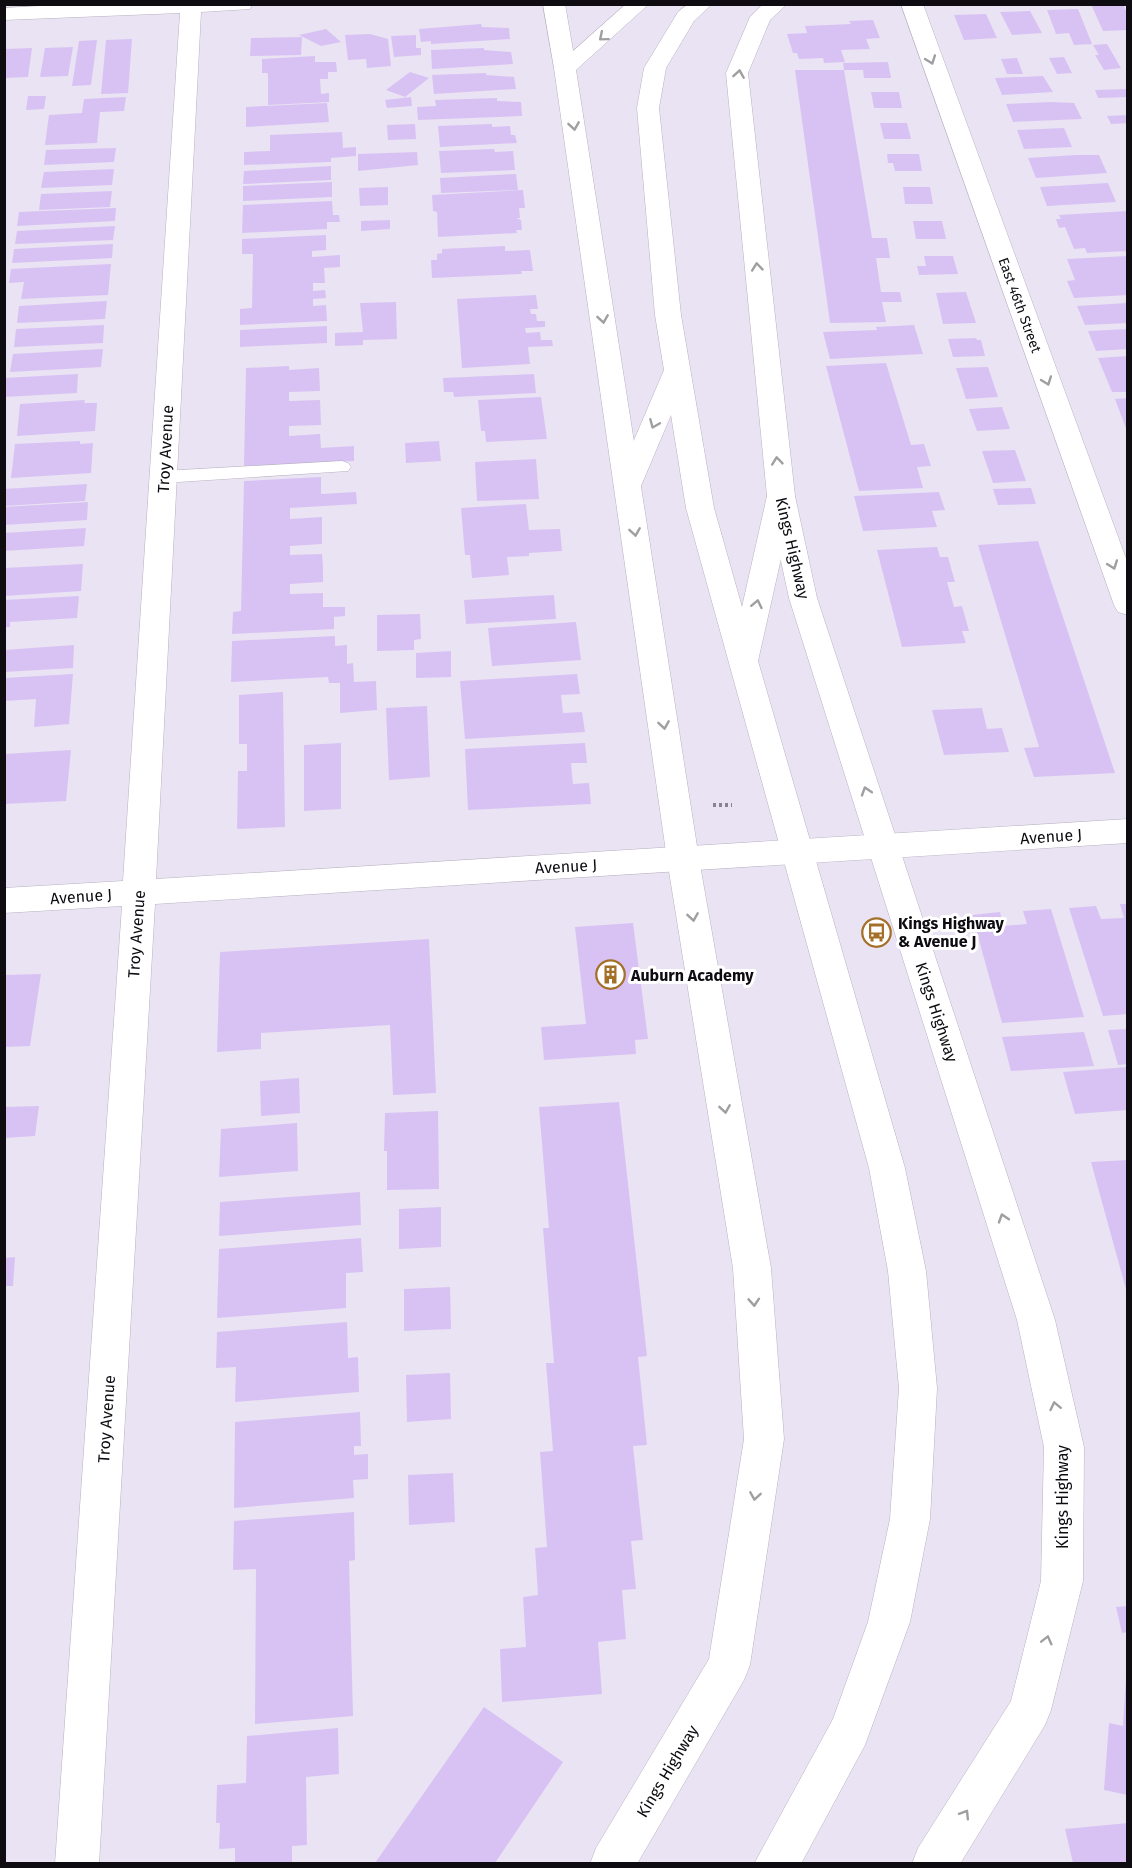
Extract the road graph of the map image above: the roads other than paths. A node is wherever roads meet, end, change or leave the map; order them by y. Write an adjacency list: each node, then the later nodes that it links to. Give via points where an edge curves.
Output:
1 (242, 4): 7 (street)
2 (554, 4): 9 (street, Kings Highway)
3 (639, 4): 9 (street, one-way to 9)
4 (702, 4): 10 (street, via 686,17 655,68 648,108)
5 (777, 4): 14 (street, Kings Highway, one-way to 5, via 737,73 761,17)
6 (912, 4): 15 (street, East 46th Street, one-way to 15)
7 (191, 6): 8 (street); 12 (street, Troy Avenue)
8 (4, 14)
9 (565, 68): 13 (street, Kings Highway, one-way to 13)
10 (677, 370): 13 (street, one-way to 13); 16 (street, via 700,508)
11 (342, 467): 12 (lane)
12 (163, 477): 21 (street, Troy Avenue)
13 (628, 487): 20 (street, Kings Highway, one-way to 20)
14 (781, 496): 16 (street, one-way to 14); 18 (street, Kings Highway, one-way to 14, via 803,598)
15 (1128, 605)
16 (745, 661): 19 (street)
17 (1128, 831): 18 (street, Avenue J)
18 (884, 846): 19 (street, Avenue J); 26 (street, Kings Highway, one-way to 18, via 1030,1710 1062,1581 1064,1447 1036,1320)
19 (798, 852): 20 (street, Avenue J); 25 (street, via 887,1168 907,1271 918,1388 910,1519 889,1622 850,1730)
20 (684, 859): 21 (street, Avenue J); 24 (street, Kings Highway, one-way to 24, via 752,1268 764,1439 729,1665)
21 (139, 892): 22 (street, Avenue J); 23 (street, Troy Avenue)
22 (4, 901)
23 (77, 1863)
24 (612, 1863)
25 (776, 1863)
26 (934, 1863)

